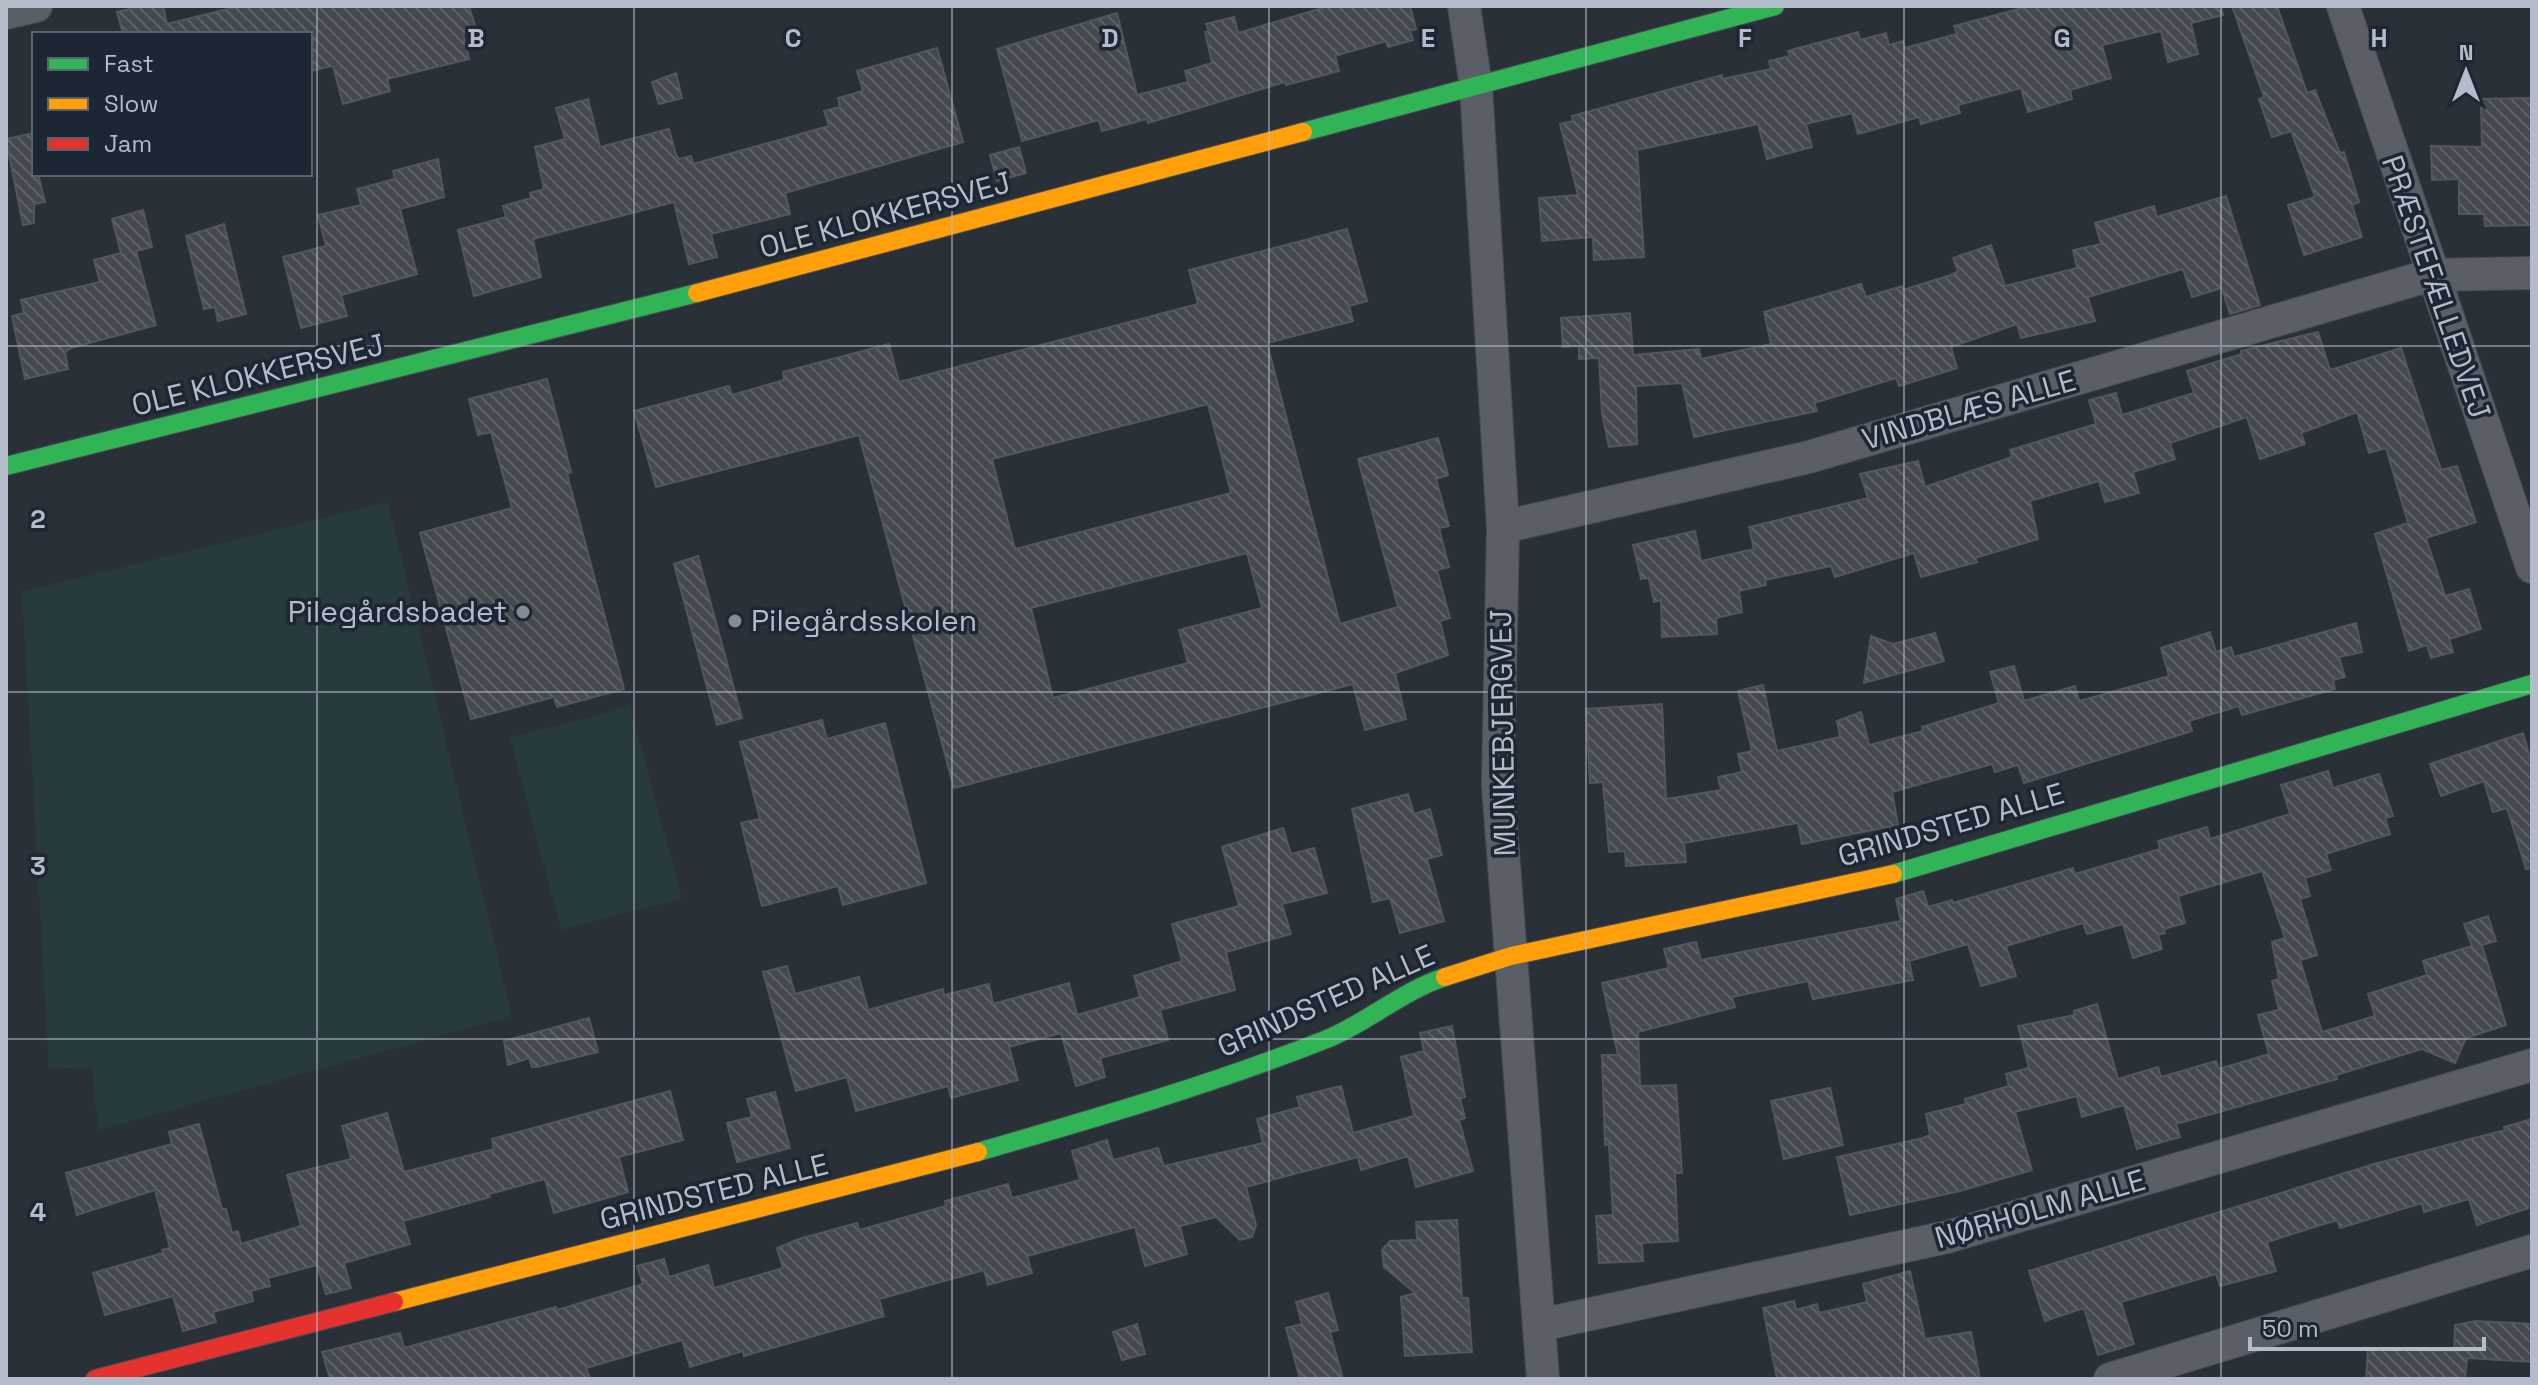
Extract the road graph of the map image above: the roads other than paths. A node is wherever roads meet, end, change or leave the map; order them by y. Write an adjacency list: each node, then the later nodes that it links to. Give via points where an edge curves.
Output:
1 (36, 6): 5 (street)
2 (1464, 6): 6 (street, MUNKEBJERGVEJ)
3 (1775, 6): 6 (street, OLE KLOKKERSVEJ)
4 (2343, 6): 8 (street, PRÆSTEFÆLLEDVEJ)
5 (6, 13)
6 (1476, 87): 9 (street, OLE KLOKKERSVEJ, via 590,322); 10 (street, MUNKEBJERGVEJ)
7 (2532, 273): 8 (street, VINDBLÆS ALLE)
8 (2431, 275): 10 (street, VINDBLÆS ALLE, via 1809,457); 11 (street, PRÆSTEFÆLLEDVEJ)
9 (6, 466)
10 (1503, 527): 13 (street, MUNKEBJERGVEJ, via 1498,786)
11 (2532, 567)
12 (2532, 684): 13 (street, GRINDSTED ALLE, via 1882,877)
13 (1511, 956): 16 (street, MUNKEBJERGVEJ); 17 (street, GRINDSTED ALLE, via 1419,985 1334,1036 1169,1096 954,1159)
14 (2532, 1065): 16 (street, NØRHOLM ALLE, via 1947,1237)
15 (2532, 1251): 19 (street)
16 (1540, 1325): 18 (street, MUNKEBJERGVEJ)
17 (95, 1379)
18 (1543, 1379)
19 (2110, 1379)

